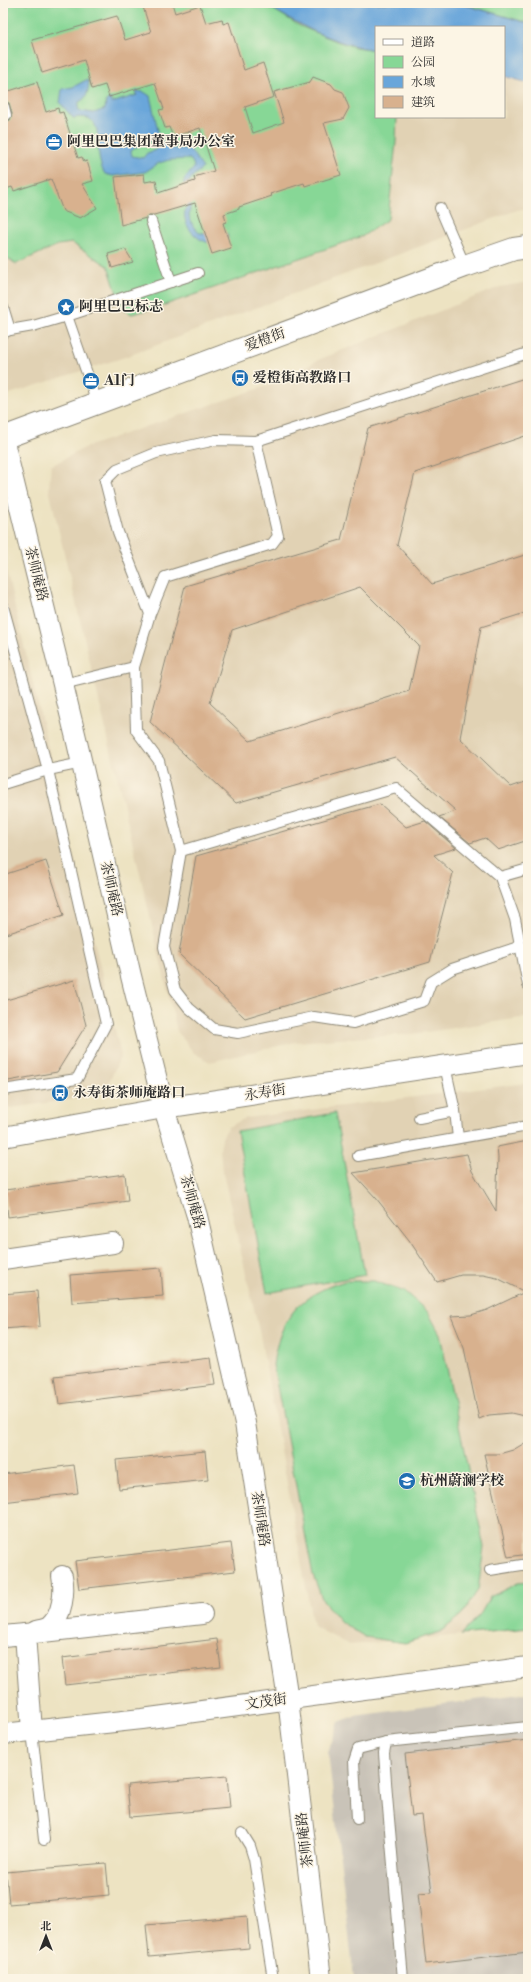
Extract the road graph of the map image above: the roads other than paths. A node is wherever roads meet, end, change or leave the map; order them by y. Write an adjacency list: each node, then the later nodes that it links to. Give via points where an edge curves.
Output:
1 (440, 208): 4 (lane)
2 (151, 221): 6 (lane)
3 (528, 247): 4 (street, 爱橙街, via 514,249)
4 (465, 266): 11 (street, 爱橙街)
5 (198, 273): 6 (lane)
6 (171, 282): 8 (lane)
7 (3, 307): 9 (lane)
8 (67, 316): 9 (lane); 11 (lane)
9 (7, 331)
10 (528, 353): 13 (lane)
11 (97, 402): 12 (street, 爱橙街)
12 (3, 438): 17 (street, 茶师庵路)
13 (256, 441): 15 (lane, via 278,536 272,544 165,577); 15 (lane, via 216,440 156,453 117,469 105,480 118,532)
14 (3, 606): 19 (lane)
15 (150, 614): 16 (lane)
16 (134, 667): 17 (lane); 21 (lane, via 136,730 159,761)
17 (63, 684): 18 (street, 茶师庵路)
18 (82, 763): 19 (lane); 29 (street, 茶师庵路)
19 (48, 770): 20 (lane); 28 (lane, via 106,1024 77,1079)
20 (3, 784)
21 (181, 852): 23 (lane, via 396,788); 24 (lane, via 164,947 175,990 189,1008 214,1029 238,1033 314,1017 353,1023 424,1001 431,982 452,969)
22 (528, 869): 23 (lane)
23 (500, 877): 24 (lane, via 515,919)
24 (521, 946): 25 (lane)
25 (528, 985)
26 (528, 1053): 27 (street, 永寿街)
27 (445, 1066): 29 (street, 永寿街); 30 (lane)
28 (3, 1090)
29 (164, 1108): 33 (street, 永寿街); 45 (street, 茶师庵路, via 197,1216 245,1423)
30 (455, 1111): 31 (lane); 34 (lane)
31 (419, 1118)
32 (528, 1126): 34 (lane)
33 (3, 1137)
34 (458, 1138): 35 (lane)
35 (358, 1156)
36 (113, 1242): 37 (street)
37 (3, 1259)
38 (528, 1564): 39 (lane)
39 (490, 1570)
40 (62, 1576): 42 (street, via 63,1599 55,1619 48,1628)
41 (202, 1614): 42 (street)
42 (25, 1634): 43 (street); 47 (street)
43 (3, 1636)
44 (528, 1667): 45 (street, 文茂街)
45 (288, 1698): 47 (street, 文茂街); 54 (street, 茶师庵路)
46 (528, 1727): 49 (lane)
47 (32, 1732): 48 (street, 文茂街); 52 (lane)
48 (3, 1734)
49 (386, 1742): 50 (lane, via 358,1748 356,1753 354,1761); 55 (lane, via 384,1753 387,1796)
50 (357, 1819)
51 (242, 1833): 53 (lane, via 254,1859)
52 (44, 1840)
53 (273, 1979)
54 (321, 1979)
55 (403, 1979)

